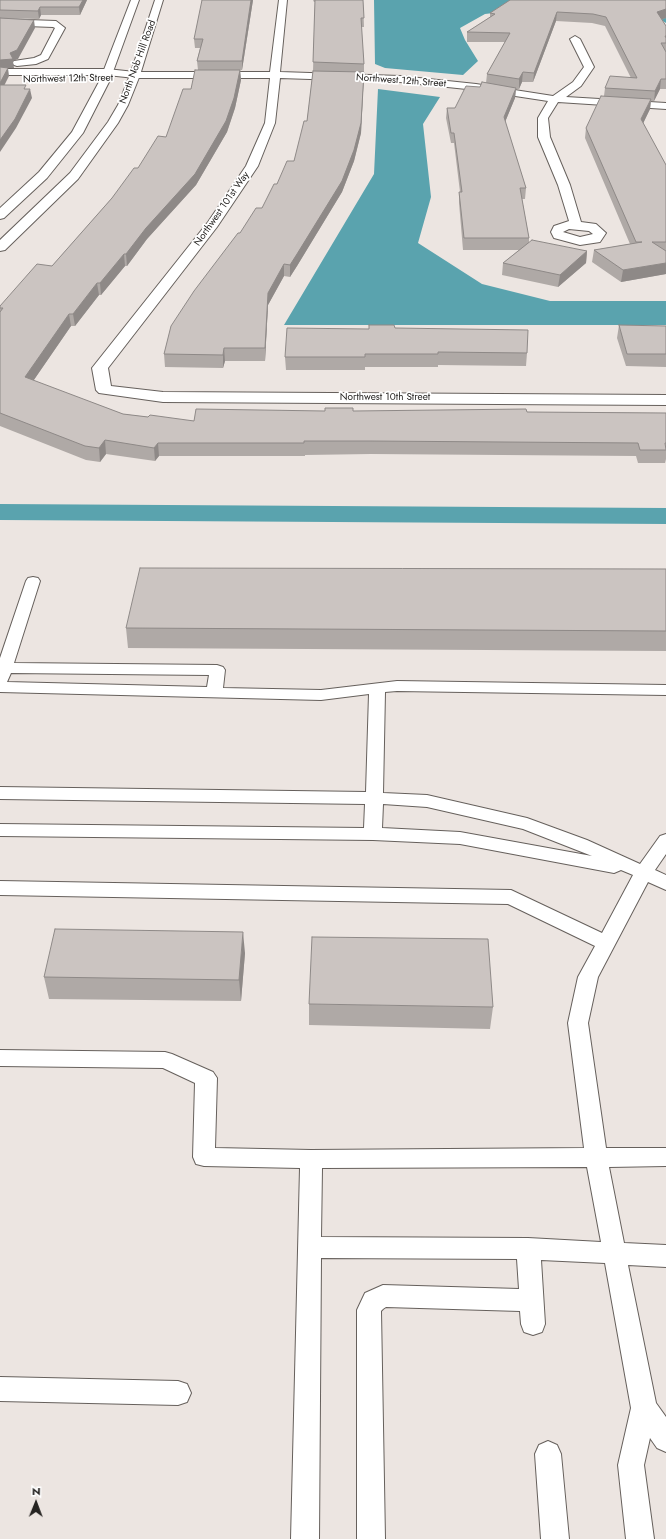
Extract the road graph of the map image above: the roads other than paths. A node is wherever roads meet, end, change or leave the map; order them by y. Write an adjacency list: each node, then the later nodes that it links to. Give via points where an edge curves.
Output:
1 (135, 0): 10 (street)
2 (159, 0): 8 (street, North Nob Hill Road)
3 (283, 0): 9 (street, Northwest 101st Way)
4 (0, 22): 6 (street, via 56,24 60,28 45,57 36,61)
5 (575, 37): 12 (street, via 588,67 577,84)
6 (0, 63)
7 (0, 72): 10 (street, Northwest 12th Street)
8 (135, 75): 9 (street, Northwest 12th Street); 10 (street, Northwest 12th Street); 16 (street, North Nob Hill Road, via 123,105 74,176)
9 (275, 75): 12 (street, Northwest 12th Street, via 400,79); 17 (street, Northwest 101st Way, via 270,123 252,166 213,224 100,368)
10 (106, 76): 11 (street, Northwest 12th Street); 14 (street, via 77,132 43,175)
11 (0, 80)
12 (555, 99): 13 (street, Northwest 12th Street); 15 (street, via 543,118 544,137 564,185)
13 (666, 106)
14 (0, 214)
15 (576, 225)
16 (0, 247)
17 (104, 390): 18 (street, Northwest 10th Street, via 163,397)
18 (666, 400)
19 (33, 581): 20 (lane)
20 (2, 676): 24 (lane, via 217,670)
21 (0, 687): 24 (lane)
22 (377, 688): 23 (lane, via 398,686); 24 (lane, via 321,695); 26 (lane)
23 (666, 690)
24 (214, 693)
25 (0, 793): 26 (lane)
26 (374, 798): 28 (lane); 30 (lane, via 427,801 527,824)
27 (0, 830): 28 (lane)
28 (373, 834): 30 (lane, via 460,838)
29 (666, 840): 30 (lane)
30 (644, 872): 31 (lane); 33 (lane)
31 (666, 883)
32 (0, 888): 33 (lane, via 511,897)
33 (606, 943): 36 (lane, via 588,977 578,1023)
34 (0, 1058): 37 (lane, via 165,1060 206,1078 204,1156)
35 (666, 1156): 36 (lane)
36 (596, 1157): 37 (lane); 40 (lane)
37 (312, 1159): 38 (lane)
38 (310, 1247): 39 (lane); 49 (lane)
39 (528, 1249): 40 (lane); 42 (lane)
40 (613, 1252): 41 (lane); 46 (lane)
41 (666, 1256)
42 (531, 1300): 43 (lane); 50 (lane, via 383,1296 374,1301 369,1310)
43 (533, 1324)
44 (0, 1389): 45 (lane)
45 (178, 1393)
46 (644, 1408): 47 (lane); 52 (lane, via 631,1465)
47 (666, 1439)
48 (548, 1454): 51 (lane)
49 (305, 1539)
50 (371, 1539)
51 (555, 1539)
52 (640, 1539)

